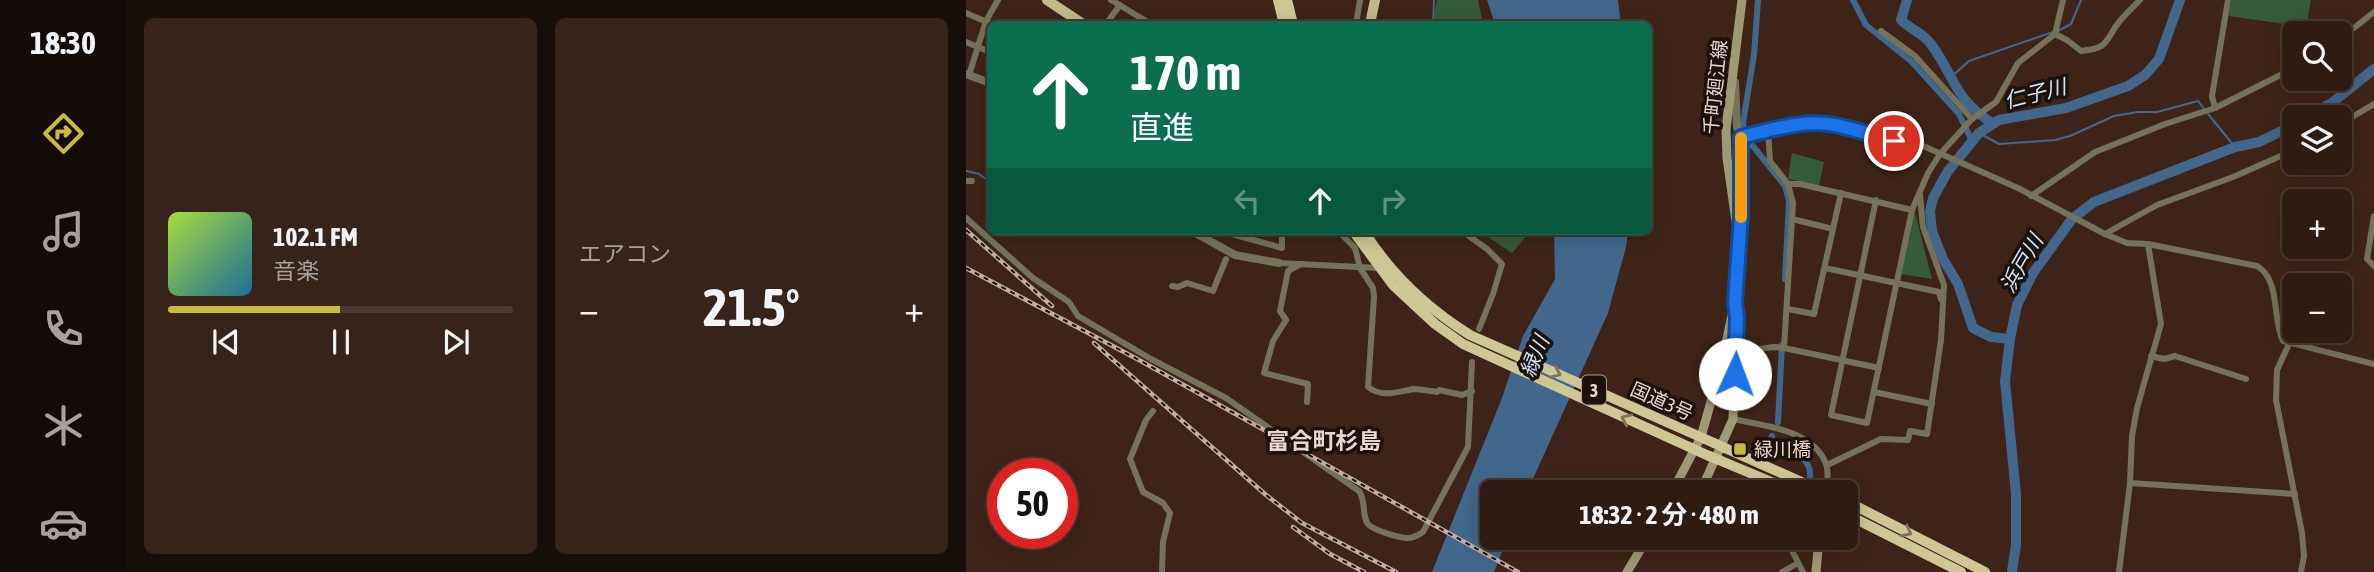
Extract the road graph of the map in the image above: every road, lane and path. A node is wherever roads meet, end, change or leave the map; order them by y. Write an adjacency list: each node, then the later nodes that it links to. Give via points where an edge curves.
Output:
1 (998, 0): 15 (street)
2 (1111, 0): 12 (street)
3 (1278, 0): 19 (highway)
4 (1287, 0): 20 (highway)
5 (1360, 0): 21 (street)
6 (1375, 0): 22 (main road)
7 (1742, 0): 31 (main road, 千町廻江線)
8 (2063, 0): 27 (street)
9 (2140, 0): 27 (street, via 2099,49 2081,51)
10 (2228, 0): 36 (street, via 2212,96)
11 (1054, 2): 16 (main road)
12 (1119, 5): 17 (street); 18 (street)
13 (2374, 12): 25 (street)
14 (966, 13): 23 (street)
15 (990, 21)
16 (1079, 21)
17 (1108, 21)
18 (1146, 21)
19 (1283, 21)
20 (1292, 21)
21 (1356, 21)
22 (1371, 21)
23 (987, 22)
24 (987, 27): 29 (street)
25 (2352, 29)
26 (1881, 31): 38 (street, via 1915,57)
27 (2055, 34): 38 (street, via 2018,63 1996,102)
28 (966, 42): 29 (street)
29 (978, 46): 30 (street); 32 (street)
30 (987, 50)
31 (1733, 67): 40 (street); 62 (main road, 千町廻江線, via 1726,129)
32 (968, 74): 34 (street)
33 (2282, 74): 36 (street)
34 (987, 82)
35 (2374, 104): 37 (street)
36 (2215, 108): 46 (street, via 2095,152)
37 (2352, 117)
38 (1972, 119): 41 (street)
39 (1768, 130): 40 (street); 41 (street, via 1793,124 1834,125 1894,141 1912,141); 43 (street, via 1770,161)
40 (1741, 137): 62 (street)
41 (1940, 154): 45 (street); 46 (street)
42 (2282, 155): 53 (street, via 2157,205)
43 (1788, 184): 44 (street); 51 (street)
44 (1841, 193): 47 (street); 52 (street)
45 (1920, 194): 48 (street); 76 (street, via 1923,227 1944,285)
46 (2031, 196): 53 (street)
47 (1876, 201): 48 (street); 72 (street)
48 (1912, 210): 73 (street)
49 (2374, 216): 68 (street, via 2367,259)
50 (966, 218): 88 (street, via 1033,278 1069,302 1077,316 1226,398 1359,491 1367,522 1396,536 1415,537 1423,532 1468,447)
51 (1792, 219): 52 (street); 77 (street)
52 (1833, 229): 71 (street)
53 (2105, 234): 63 (street, via 2127,243)
54 (1199, 235): 64 (street)
55 (1226, 235): 64 (street)
56 (1238, 235): 57 (street, via 1282,248)
57 (1282, 235)
58 (1342, 235): 69 (street, via 1355,248)
59 (1356, 235): 70 (highway, 国道3号 / 3)
60 (1367, 235): 94 (highway, 国道3号 / 3, one-way to 94, via 1413,293 1470,335)
61 (1467, 235): 78 (street, via 1502,264)
62 (1738, 235): 75 (main road, 千町廻江線)
63 (2148, 244): 79 (street, via 2263,270 2272,289 2279,332); 82 (street, via 2161,324)
64 (1220, 248): 66 (street, via 1242,257)
65 (1226, 259): 74 (street, via 1213,291 1187,283 1178,288)
66 (1279, 262): 67 (street)
67 (1301, 264): 69 (street); 90 (street, via 1287,271 1280,311 1286,320 1273,341 1264,373 1308,384)
68 (2374, 266)
69 (1360, 268): 70 (street); 88 (street, via 1374,298 1368,387 1393,394 1414,389 1462,395)
70 (1378, 268): 95 (highway, 国道3号 / 3, one-way to 70, via 1463,344 1435,324)
71 (1825, 268): 72 (street); 77 (street, via 1814,314)
72 (1860, 275): 73 (street); 83 (street)
73 (1897, 283): 76 (street, via 1939,292); 86 (street)
74 (1172, 285)
75 (1735, 303): 81 (main road, 千町廻江線); 94 (main road, 千町廻江線)
76 (1942, 303): 91 (street)
77 (1787, 309): 80 (street)
78 (1479, 330)
79 (2290, 344): 85 (street); 103 (street, via 2277,370 2276,400)
80 (1784, 348): 81 (street); 83 (street)
81 (1736, 352): 93 (main road, 千町廻江線)
82 (2151, 356): 87 (street, via 2175,356); 102 (street, via 2132,436)
83 (1842, 360): 86 (street); 89 (street, via 1831,415 1867,424)
84 (1472, 362): 88 (street)
85 (2374, 364)
86 (1879, 368): 89 (street)
87 (2246, 379)
88 (1472, 391)
89 (1874, 392): 91 (street)
90 (1307, 402)
91 (1932, 404): 96 (street, via 1927,434 1910,431 1908,440 1881,439)
92 (1153, 411): 112 (street, via 1130,459 1143,492 1163,503 1170,513)
93 (1733, 419): 96 (street, via 1804,439); 98 (main road)
94 (1698, 436): 95 (main road, 千町廻江線); 100 (highway, 国道3号 / 3)
95 (1692, 448): 97 (main road, 千町廻江線); 99 (highway, 国道3号 / 3)
96 (1827, 465): 101 (street)
97 (1677, 480)
98 (1704, 480)
99 (1766, 480)
100 (1799, 480)
101 (1826, 480)
102 (2130, 483): 103 (street); 119 (street)
103 (2295, 494): 120 (street, via 2304,556)
104 (1858, 507): 118 (highway, one-way to 118)
105 (1858, 520): 107 (highway)
106 (1858, 525): 107 (highway)
107 (1879, 531): 117 (highway)
108 (1640, 550): 113 (main road)
109 (1792, 550): 111 (street)
110 (1817, 550): 116 (main road)
111 (1798, 563): 114 (street); 115 (street)
112 (1162, 572)
113 (1627, 572)
114 (1782, 572)
115 (1803, 572)
116 (1816, 572)
117 (1961, 572)
118 (1985, 572)
119 (2119, 572)
120 (2301, 572)

